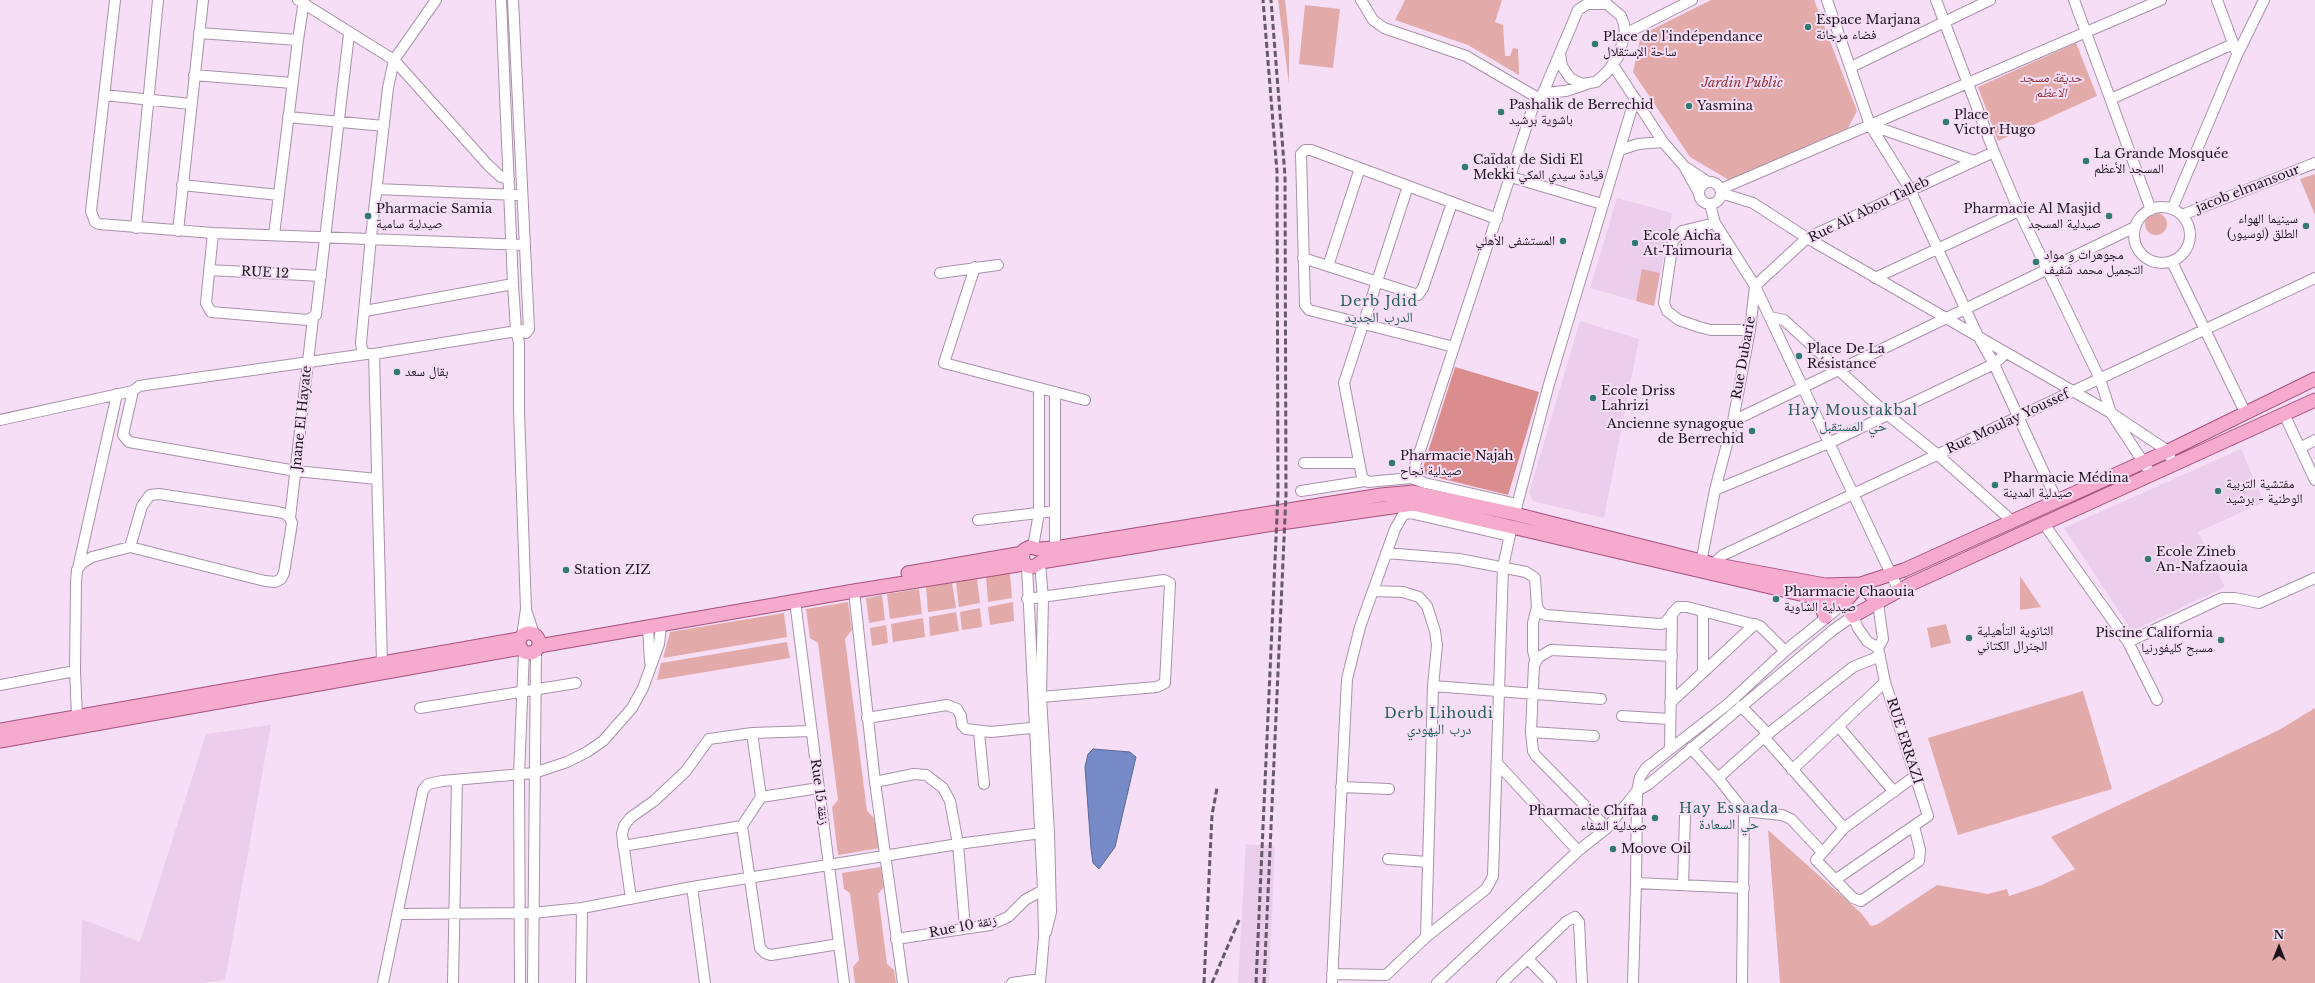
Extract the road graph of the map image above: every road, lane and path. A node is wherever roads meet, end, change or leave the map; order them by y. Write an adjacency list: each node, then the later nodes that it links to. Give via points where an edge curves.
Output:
1 (115, 0): 38 (street)
2 (158, 0): 41 (street)
3 (203, 0): 23 (street)
4 (436, 0): 30 (street)
5 (501, 0): 55 (street)
6 (513, 0): 65 (street)
7 (1361, 0): 37 (street, via 1373,20 1384,28 1466,56)
8 (1583, 0): 19 (street)
9 (1612, 0): 20 (street)
10 (1692, 0): 25 (street)
11 (1828, 0): 32 (street)
12 (1936, 0): 21 (street)
13 (1990, 0): 21 (street)
14 (2074, 0): 22 (street)
15 (2161, 0): 22 (street)
16 (2217, 0): 27 (street)
17 (2264, 0): 29 (street)
18 (302, 1): 24 (street); 26 (street)
19 (1578, 10): 20 (street, via 1587,4 1607,4); 28 (street)
20 (1620, 16): 25 (street)
21 (1945, 22): 32 (street); 35 (street)
22 (2086, 32): 35 (street); 40 (street)
23 (199, 33): 26 (street); 33 (street)
24 (349, 34): 30 (street); 44 (street, Jnane El Hayate)
25 (1625, 34): 31 (street)
26 (298, 40): 34 (street)
27 (2233, 44): 29 (street); 40 (street)
28 (1560, 54): 36 (street, via 1562,66 1570,78 1575,82); 37 (street)
29 (2237, 55): 69 (street)
30 (394, 60): 46 (street); 55 (street, via 488,165 501,177)
31 (1613, 65): 36 (street, via 1602,78); 39 (street)
32 (1851, 67): 45 (street)
33 (194, 75): 34 (street); 42 (street)
34 (292, 83): 43 (street)
35 (1967, 83): 45 (street); 49 (street)
36 (1589, 84): 37 (street)
37 (1540, 95): 54 (street, via 1532,110)
38 (104, 96): 41 (street); 76 (street, via 92,218 99,224)
39 (1635, 98): 47 (street); 48 (street)
40 (2111, 99): 70 (street)
41 (147, 100): 42 (street); 76 (street)
42 (191, 104): 57 (street)
43 (288, 117): 44 (street); 63 (street)
44 (338, 122): 46 (street); 80 (street, Jnane El Hayate)
45 (1870, 125): 50 (street); 60 (street); 61 (street)
46 (384, 126): 59 (street)
47 (1663, 142): 48 (street, via 1638,144); 52 (street)
48 (1620, 150): 67 (street)
49 (1994, 152): 50 (street, Rue Ali Abou Talleb); 71 (street)
50 (1974, 161): 60 (street, Rue Ali Abou Talleb)
51 (2315, 163): 72 (street, jacob elmansour)
52 (1684, 166): 56 (street); 62 (street)
53 (1360, 168): 58 (street); 86 (street, via 1311,150 1305,150 1301,154); 89 (street)
54 (1511, 177): 67 (street); 73 (street)
55 (509, 179): 64 (street)
56 (1708, 182): 61 (street, via 1716,184); 62 (street, via 1701,186)
57 (182, 185): 63 (street); 77 (street)
58 (1408, 186): 66 (street); 97 (street)
59 (376, 189): 64 (street); 81 (street)
60 (1910, 189): 82 (street, Rue Ali Abou Talleb); 85 (street)
61 (1721, 191): 68 (street, via 1718,200); 82 (street, via 1753,203)
62 (1699, 193): 68 (street, via 1701,200)
63 (279, 195): 79 (street)
64 (510, 195): 65 (street); 84 (street)
65 (523, 195): 83 (street)
66 (1452, 203): 73 (street); 97 (street, via 1422,293 1414,294)
67 (1602, 204): 158 (street, via 1549,384)
68 (1710, 204): 74 (street)
69 (2172, 209): 70 (street, via 2161,207); 72 (street)
70 (2150, 210): 75 (street, via 2141,217)
71 (2019, 211): 85 (street); 92 (street)
72 (2182, 215): 87 (street, via 2189,226 2190,240 2184,254)
73 (1497, 219): 112 (street)
74 (1715, 223): 99 (street); 109 (street, via 1682,231 1672,242 1665,307 1671,316 1699,327 1711,330)
75 (2135, 227): 87 (street, via 2135,242 2143,256 2156,263); 92 (street)
76 (136, 228): 77 (street)
77 (178, 230): 78 (street)
78 (213, 233): 79 (street); 91 (street)
79 (274, 236): 80 (street)
80 (326, 237): 81 (street); 94 (street, Jnane El Hayate)
81 (371, 238): 84 (street); 101 (street)
82 (1807, 238): 95 (street); 99 (street, Rue Ali Abou Talleb)
83 (525, 244): 84 (street); 106 (street)
84 (512, 245): 98 (street)
85 (1939, 249): 95 (street); 100 (street)
86 (1303, 258): 89 (street); 105 (street, via 1304,299 1309,310)
87 (2172, 262): 107 (street)
88 (998, 265): 90 (street)
89 (1328, 266): 97 (street)
90 (975, 267): 93 (street); 120 (street, via 944,363)
91 (209, 270): 94 (street, RUE 12); 103 (street, via 206,303 211,312 308,320)
92 (2047, 270): 100 (street); 118 (street)
93 (940, 273)
94 (321, 276): 103 (street, Jnane El Hayate, via 316,315)
95 (1875, 278): 104 (street)
96 (2315, 278): 107 (street, Rue Moulay Youssef)
97 (1376, 282): 105 (street)
98 (513, 284): 101 (street); 108 (street)
99 (1755, 286): 102 (street); 109 (street, Rue Dubarie)
100 (1965, 308): 104 (street); 110 (street)
101 (365, 311): 114 (street, via 360,343 362,350)
102 (1770, 317): 117 (street, via 1784,320); 121 (street)
103 (313, 318): 115 (street, Jnane El Hayate)
104 (1945, 318): 110 (street); 117 (street)
105 (1362, 323): 112 (street); 142 (street, via 1344,383)
106 (529, 329): 108 (street); 111 (street)
107 (2205, 329): 118 (street, Rue Moulay Youssef); 129 (street)
108 (516, 330): 111 (street); 114 (street)
109 (1750, 330): 134 (street, Rue Dubarie)
110 (1977, 334): 113 (street); 116 (street)
111 (519, 343): 188 (street, via 519,411)
112 (1454, 347): 147 (street)
113 (2006, 353): 116 (street); 123 (street)
114 (370, 354): 115 (street); 148 (street)
115 (308, 363): 122 (street, via 139,386); 144 (street, Jnane El Hayate)
116 (1994, 364): 131 (street); 132 (street)
117 (1840, 371): 121 (street); 131 (street)
118 (2100, 379): 123 (street, Rue Moulay Youssef); 128 (street)
119 (2315, 379): 129 (main road)
120 (1039, 388): 124 (street); 155 (street)
121 (1804, 389): 134 (street); 136 (street)
122 (133, 391): 125 (street); 144 (street, via 123,435 129,442)
123 (2073, 391): 128 (street); 132 (street, Rue Moulay Youssef)
124 (1055, 392): 126 (street); 154 (street)
125 (117, 394): 133 (street); 167 (street)
126 (1085, 400)
127 (2315, 400): 130 (main road)
128 (2111, 412): 138 (street); 140 (street)
129 (2246, 412): 138 (main road)
130 (2284, 414): 137 (street); 143 (main road)
131 (1888, 415): 136 (street); 139 (street)
132 (2017, 418): 139 (street, Rue Moulay Youssef); 153 (street)
133 (0, 420)
134 (1733, 421): 150 (street, Rue Dubarie)
135 (2315, 440): 137 (street)
136 (1829, 443): 150 (street); 152 (street)
137 (2300, 448): 146 (street)
138 (2168, 451): 140 (main road); 143 (street)
139 (1938, 455): 152 (street, Rue Moulay Youssef); 159 (street)
140 (2145, 462): 145 (street); 153 (main road)
141 (1304, 463): 142 (street)
142 (1359, 463): 149 (street)
143 (2174, 464): 145 (main road)
144 (296, 471): 148 (street); 156 (street, Jnane El Hayate)
145 (2151, 474): 160 (main road)
146 (2314, 477)
147 (1411, 478): 149 (street); 158 (street)
148 (377, 479): 193 (street)
149 (1365, 481): 151 (street)
150 (1716, 490): 166 (street, Rue Dubarie)
151 (1301, 491)
152 (1853, 494): 166 (street, Rue Moulay Youssef, via 1723,555); 168 (street)
153 (2058, 501): 159 (main road)
154 (1055, 511): 155 (street); 162 (street)
155 (1039, 513): 157 (street); 164 (street)
156 (290, 518): 161 (street, via 278,512 159,494 150,495 142,506); 161 (street, Jnane El Hayate, via 292,523 284,573 281,579 275,582)
157 (978, 520)
158 (1513, 520): 162 (main road, via 1430,495 1401,492); 163 (street, via 1407,514 1397,522); 164 (main road, via 1402,504); 165 (street); 166 (main road)
159 (2011, 520): 168 (main road)
160 (2044, 524): 173 (main road); 187 (street)
161 (130, 547): 167 (street, via 92,557 82,563)
162 (1055, 548): 164 (main road)
163 (1386, 552): 165 (street, via 1459,559); 172 (street)
164 (1032, 558): 171 (main road); 174 (street); 176 (street); 188 (main road, via 649,619)
165 (1503, 567): 180 (street, via 1526,572 1535,578); 201 (street)
166 (1706, 567): 170 (main road, via 1825,585); 175 (main road)
167 (77, 570): 194 (street)
168 (1891, 575): 170 (main road); 173 (street)
169 (2315, 578): 187 (street, via 2259,603 2222,598)
170 (1861, 584): 178 (main road); 179 (main road)
171 (854, 591): 177 (main road); 212 (street)
172 (1373, 591): 199 (street, via 1412,594 1427,606 1437,645); 235 (street, via 1360,627 1347,679)
173 (1899, 591): 178 (main road)
174 (1043, 598): 176 (street); 204 (street); 204 (street, via 1164,580 1170,583 1165,683 1157,687)
175 (1814, 598): 179 (main road); 184 (main road)
176 (1027, 599): 215 (street)
177 (795, 601): 186 (main road); 217 (street, Rue 15 زنقة)
178 (1878, 603): 183 (main road); 190 (street, via 1883,639)
179 (1843, 604): 183 (main road); 184 (street)
180 (1537, 607): 182 (street, via 1546,615 1660,624 1665,623); 192 (street, via 1533,623 1533,651)
181 (1703, 611): 182 (street, via 1678,607); 185 (street); 195 (street)
182 (1672, 613): 191 (street)
183 (1854, 616): 190 (street, via 1858,628); 208 (street, via 1832,630)
184 (1825, 617): 189 (street)
185 (1754, 624): 189 (street, via 1764,628); 195 (street)
186 (654, 626): 188 (main road); 228 (street, via 650,668 632,708 603,741 567,762)
187 (2128, 642): 206 (street)
188 (529, 643): 193 (main road); 200 (street); 202 (street); 223 (main road)
189 (1785, 651): 224 (street, via 1728,704)
190 (1879, 652): 196 (street, RUE ERRAZI); 222 (street, via 1853,667)
191 (1672, 656): 192 (street, via 1551,650 1544,653); 207 (street)
192 (1536, 662): 203 (street)
193 (382, 663): 210 (main road)
194 (75, 671): 198 (street); 210 (street)
195 (1702, 672): 207 (street)
196 (1885, 682): 214 (street); 230 (street, RUE ERRAZI)
197 (576, 683): 200 (street)
198 (0, 685)
199 (1433, 686): 201 (street); 254 (street)
200 (535, 690): 202 (street); 228 (street)
201 (1500, 690): 203 (street); 226 (street)
202 (520, 692): 209 (street); 229 (street)
203 (1533, 692): 205 (street); 219 (street)
204 (1041, 697): 215 (street)
205 (1601, 698)
206 (2157, 700)
207 (1670, 703): 213 (street)
208 (1741, 706): 222 (street); 225 (street)
209 (420, 708)
210 (77, 716): 216 (main road)
211 (1622, 716): 213 (street)
212 (867, 718): 218 (street, via 952,706 957,708 962,725 966,729); 233 (street)
213 (1669, 718): 224 (street)
214 (1839, 727): 227 (street); 239 (street)
215 (1038, 728): 218 (street); 247 (street)
216 (0, 730)
217 (811, 731): 220 (street); 236 (street, Rue 15 زنقة)
218 (979, 732): 234 (street)
219 (1531, 732): 221 (street); 245 (street, via 1531,744 1536,756)
220 (752, 733): 240 (street); 249 (street, via 709,738 682,775 663,794 627,822 622,834)
221 (1594, 736)
222 (1766, 736): 227 (street); 231 (street)
223 (0, 741)
224 (1670, 748): 238 (street, via 1646,768)
225 (1691, 748): 231 (street); 238 (street, via 1649,784)
226 (1497, 763): 250 (street); 271 (street, via 1493,876 1486,889)
227 (1792, 770): 246 (street)
228 (534, 773): 229 (street); 265 (street)
229 (519, 775): 232 (street); 267 (street)
230 (1915, 776): 239 (street); 244 (street, RUE ERRAZI, via 1928,816)
231 (1718, 778): 241 (street)
232 (457, 780): 266 (street, via 433,782 423,790); 268 (street)
233 (875, 782): 248 (street, via 914,774 926,775 934,780 943,788 950,801); 251 (street)
234 (984, 784)
235 (1341, 787): 237 (street); 275 (street)
236 (819, 788): 240 (street); 255 (street, Rue 15 زنقة)
237 (1390, 789)
238 (1636, 791): 245 (street); 258 (street)
239 (1894, 792): 246 (street)
240 (761, 797): 243 (street)
241 (1744, 811): 252 (street, via 1782,815 1791,819); 261 (street)
242 (1685, 816): 259 (street)
243 (742, 826): 249 (street); 256 (street)
244 (1914, 826): 257 (street, RUE ERRAZI); 257 (street, via 1920,850 1919,861 1866,899 1857,900)
245 (1607, 828): 250 (street)
246 (1844, 828): 252 (street)
247 (1044, 832): 248 (street); 262 (street); 270 (street, via 1051,912)
248 (958, 844): 251 (street); 269 (street)
249 (623, 846): 263 (street)
250 (1578, 851): 286 (street)
251 (886, 856): 255 (street); 272 (street)
252 (1819, 856): 257 (street)
253 (1388, 859): 254 (street)
254 (1428, 862): 271 (street)
255 (829, 866): 256 (street); 273 (street, Rue 15 زنقة)
256 (751, 878): 260 (street); 273 (street, via 760,948 765,953 779,954)
257 (1835, 880)
258 (1636, 883): 259 (street); 290 (street)
259 (1683, 885): 261 (street)
260 (692, 887): 263 (street); 282 (street)
261 (1744, 888): 291 (street)
262 (1043, 890): 269 (street, Rue 10 زنقة, via 1025,900 1008,917 990,925); 270 (street)
263 (631, 899): 264 (street)
264 (582, 908): 265 (street); 281 (street)
265 (532, 913): 267 (street); 280 (street)
266 (399, 914): 268 (street); 277 (street)
267 (519, 914): 268 (street); 279 (street)
268 (453, 915): 278 (street)
269 (965, 928): 272 (street, Rue 10 زنقة)
270 (1044, 937): 276 (street)
271 (1426, 938): 275 (street, via 1386,975)
272 (896, 939): 284 (street)
273 (839, 944): 283 (street, Rue 15 زنقة)
274 (1528, 959): 287 (street); 288 (street); 289 (street, via 1567,921 1575,917 1579,922)
275 (1332, 979)
276 (1040, 981): 285 (street)
277 (383, 983)
278 (453, 983)
279 (520, 983)
280 (533, 983)
281 (581, 983)
282 (705, 983)
283 (844, 983)
284 (903, 983)
285 (1012, 983)
286 (1437, 983)
287 (1502, 983)
288 (1551, 983)
289 (1582, 983)
290 (1633, 983)
291 (1742, 983)

